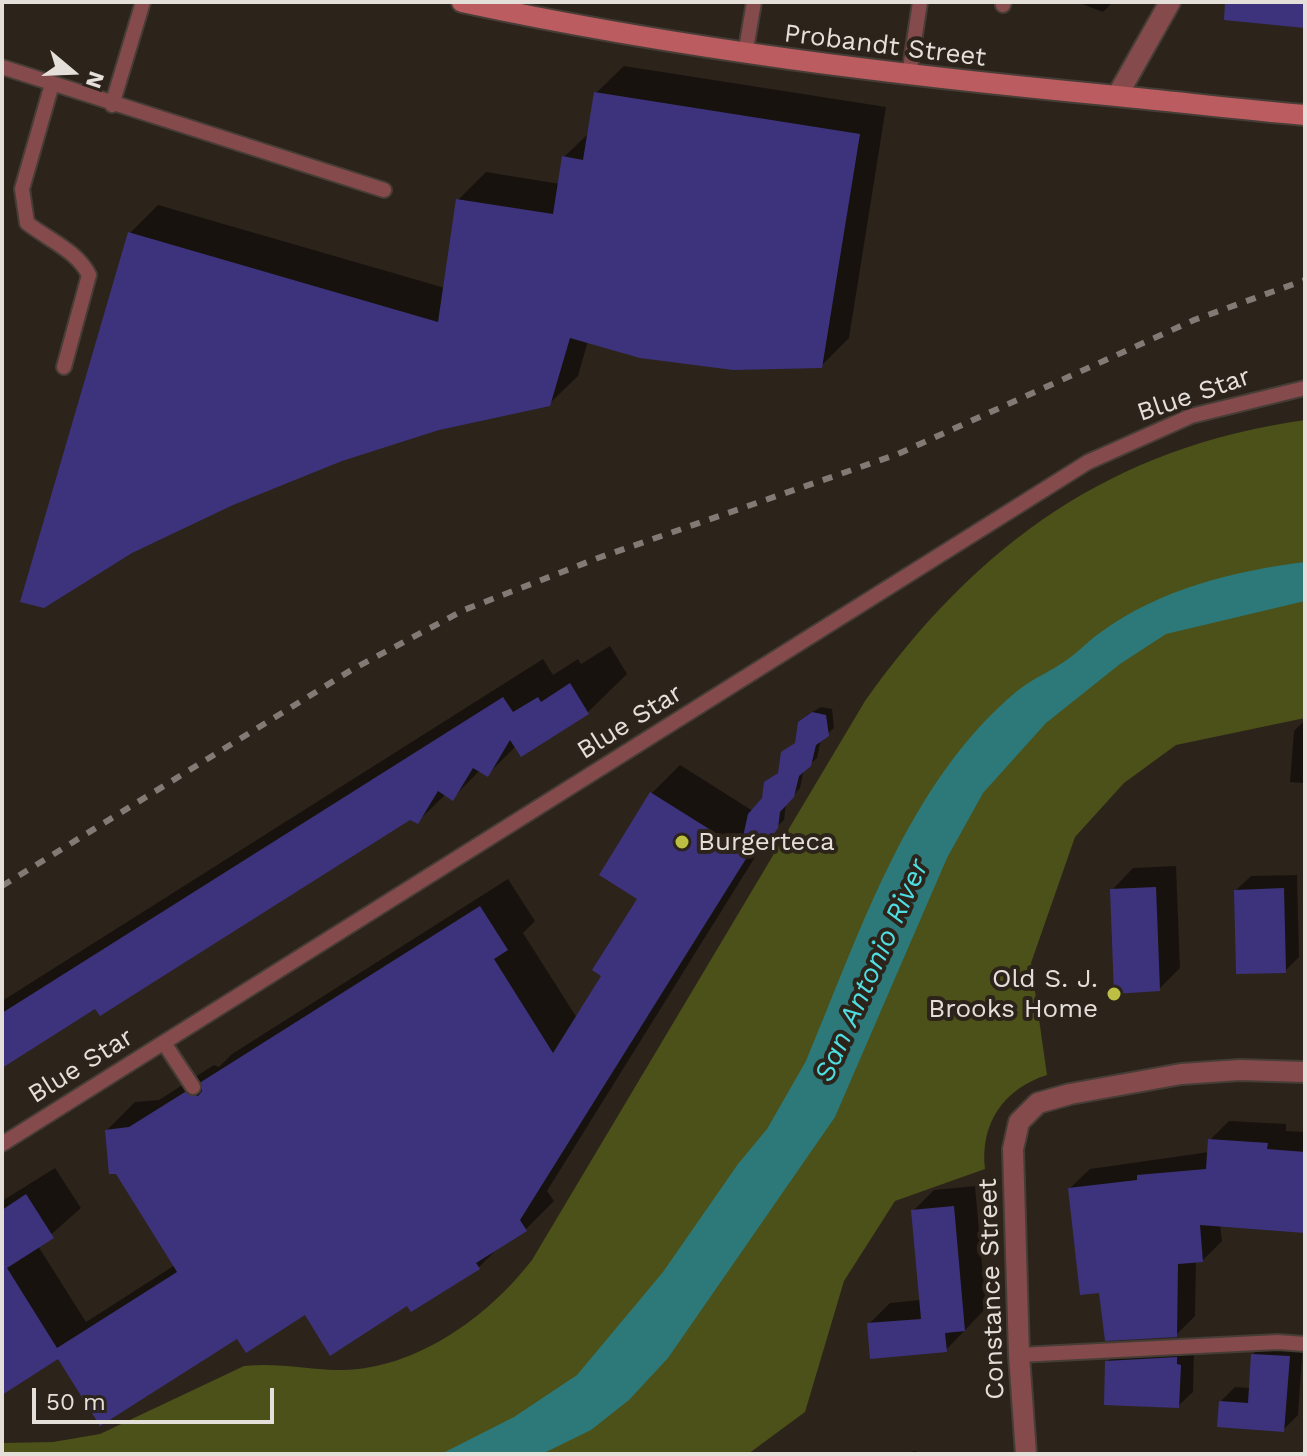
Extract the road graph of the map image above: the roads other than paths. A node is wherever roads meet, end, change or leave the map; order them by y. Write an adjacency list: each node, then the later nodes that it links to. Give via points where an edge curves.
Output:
1 (143, 2): 12 (lane)
2 (462, 2): 6 (main road, Probandt Street)
3 (754, 2): 7 (lane)
4 (920, 2): 9 (lane)
5 (1170, 2): 11 (street)
6 (494, 5): 7 (main road, Probandt Street)
7 (745, 55): 9 (main road, Probandt Street)
8 (2, 67): 10 (lane)
9 (909, 75): 11 (main road, Probandt Street)
10 (52, 84): 12 (lane); 15 (lane, via 22,189 27,223 81,258 89,275)
11 (1117, 96): 13 (main road, Probandt Street)
12 (112, 105): 14 (lane)
13 (1305, 115)
14 (384, 190)
15 (64, 367)
16 (1305, 388): 17 (lane, Blue Star, via 1191,416 1088,462)
17 (164, 1043): 19 (lane); 20 (lane, Blue Star)
18 (1305, 1072): 22 (street, Constance Street, via 1181,1074 1038,1103 1019,1122 1013,1149)
19 (193, 1087)
20 (2, 1144)
21 (1305, 1344): 22 (lane)
22 (1019, 1355): 23 (street, Constance Street)
23 (1026, 1454)

